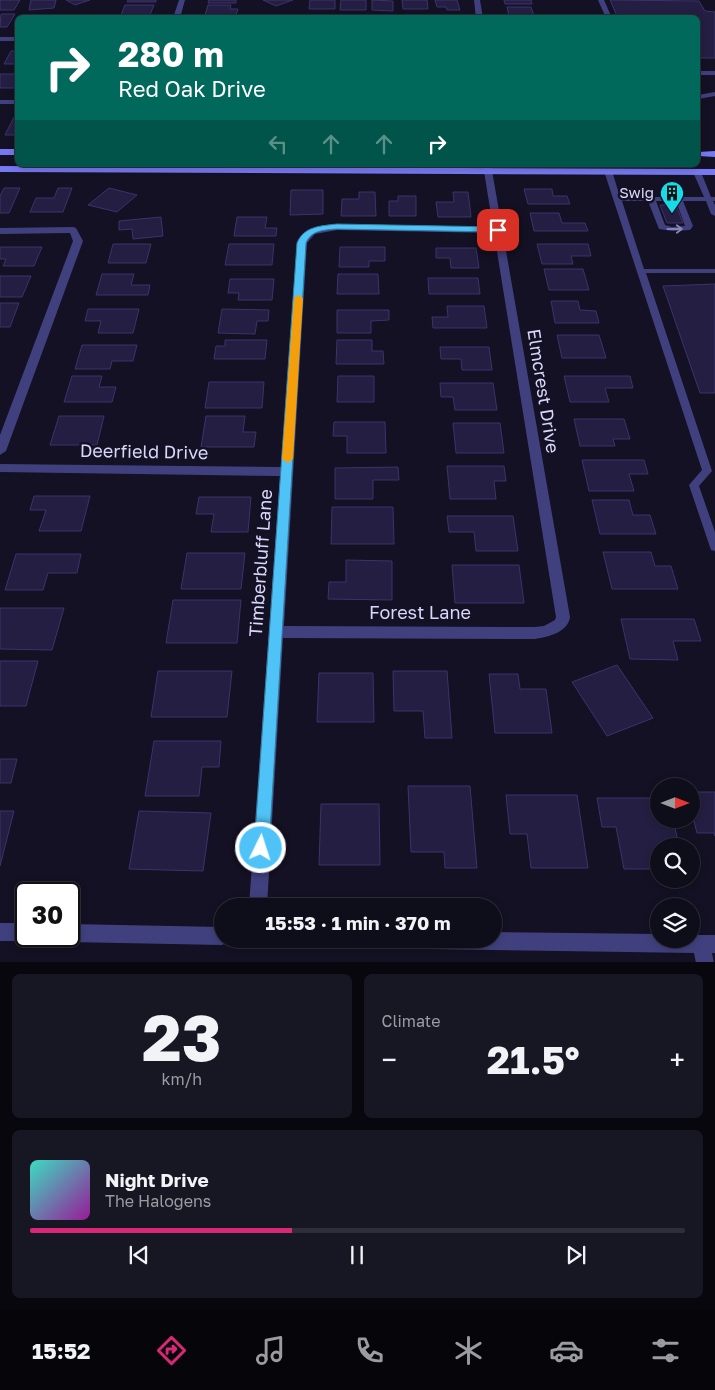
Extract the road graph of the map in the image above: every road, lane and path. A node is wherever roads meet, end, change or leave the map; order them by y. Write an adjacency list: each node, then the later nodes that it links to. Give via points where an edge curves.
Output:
1 (182, 0): 4 (street)
2 (477, 0): 5 (street)
3 (601, 0): 6 (lane)
4 (177, 15)
5 (480, 15)
6 (608, 15)
7 (0, 39): 8 (street)
8 (15, 39)
9 (700, 73): 10 (lane)
10 (715, 73)
11 (715, 94): 12 (lane)
12 (700, 97)
13 (0, 102): 14 (street)
14 (15, 102)
15 (0, 152): 16 (main road)
16 (15, 152)
17 (700, 154): 18 (main road)
18 (715, 154)
19 (129, 167): 20 (main road); 22 (main road)
20 (488, 168): 23 (main road); 30 (street, Elmcrest Drive)
21 (695, 168): 23 (main road); 24 (main road); 28 (lane)
22 (0, 169)
23 (608, 171): 25 (lane)
24 (715, 172)
25 (618, 198): 26 (lane); 32 (lane)
26 (650, 199): 27 (lane); 27 (lane, one-way to 27, via 662,227 687,228)
27 (679, 199): 28 (lane)
28 (712, 199): 29 (lane)
29 (715, 214)
30 (498, 230): 36 (street, Timberbluff Lane, via 337,227 316,229 304,236); 38 (street, Elmcrest Drive)
31 (0, 231): 34 (street, via 73,230 78,241)
32 (641, 271): 33 (lane); 37 (lane, via 707,471 694,485)
33 (715, 271)
34 (0, 450)
35 (0, 468): 36 (street, Deerfield Drive)
36 (287, 472): 39 (street, Timberbluff Lane)
37 (715, 546)
38 (562, 623): 39 (street, Forest Lane, via 547,632 535,634)
39 (275, 632): 40 (street, Timberbluff Lane)
40 (258, 898)
41 (0, 932): 42 (street)
42 (15, 932)
43 (80, 933): 44 (street)
44 (214, 936)
45 (502, 941): 46 (street)
46 (708, 944): 47 (street)
47 (705, 962)

